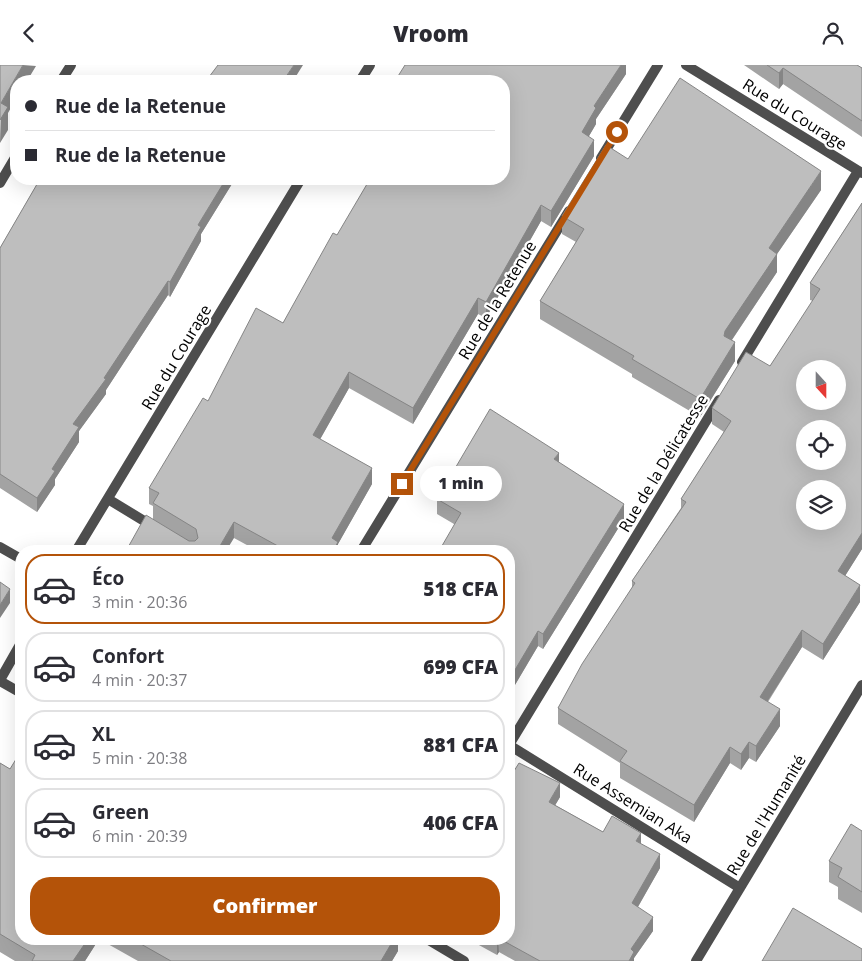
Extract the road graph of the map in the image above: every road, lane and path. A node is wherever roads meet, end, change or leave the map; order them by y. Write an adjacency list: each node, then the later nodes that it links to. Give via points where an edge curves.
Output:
1 (658, 65): 4 (street)
2 (686, 65): 5 (street, Rue du Courage)
3 (10, 166): 6 (street)
4 (596, 167)
5 (860, 172): 9 (street)
6 (0, 183)
7 (297, 185): 11 (street, Rue du Courage)
8 (575, 201): 14 (street, Rue de la Retenue)
9 (735, 374)
10 (725, 391): 21 (street, Rue de la Délicatesse)
11 (108, 499): 12 (street); 13 (street, Rue du Courage)
12 (167, 535)
13 (80, 545)
14 (365, 545)
15 (0, 547): 16 (street)
16 (15, 556)
17 (15, 654): 18 (street)
18 (0, 680): 20 (street)
19 (862, 685): 23 (street, Rue de l'Humanité)
20 (15, 689)
21 (515, 735)
22 (515, 749): 23 (street, Rue Assemian Aka)
23 (740, 888): 26 (street, Rue de l'Humanité)
24 (437, 945): 25 (street)
25 (464, 961)
26 (696, 961)

